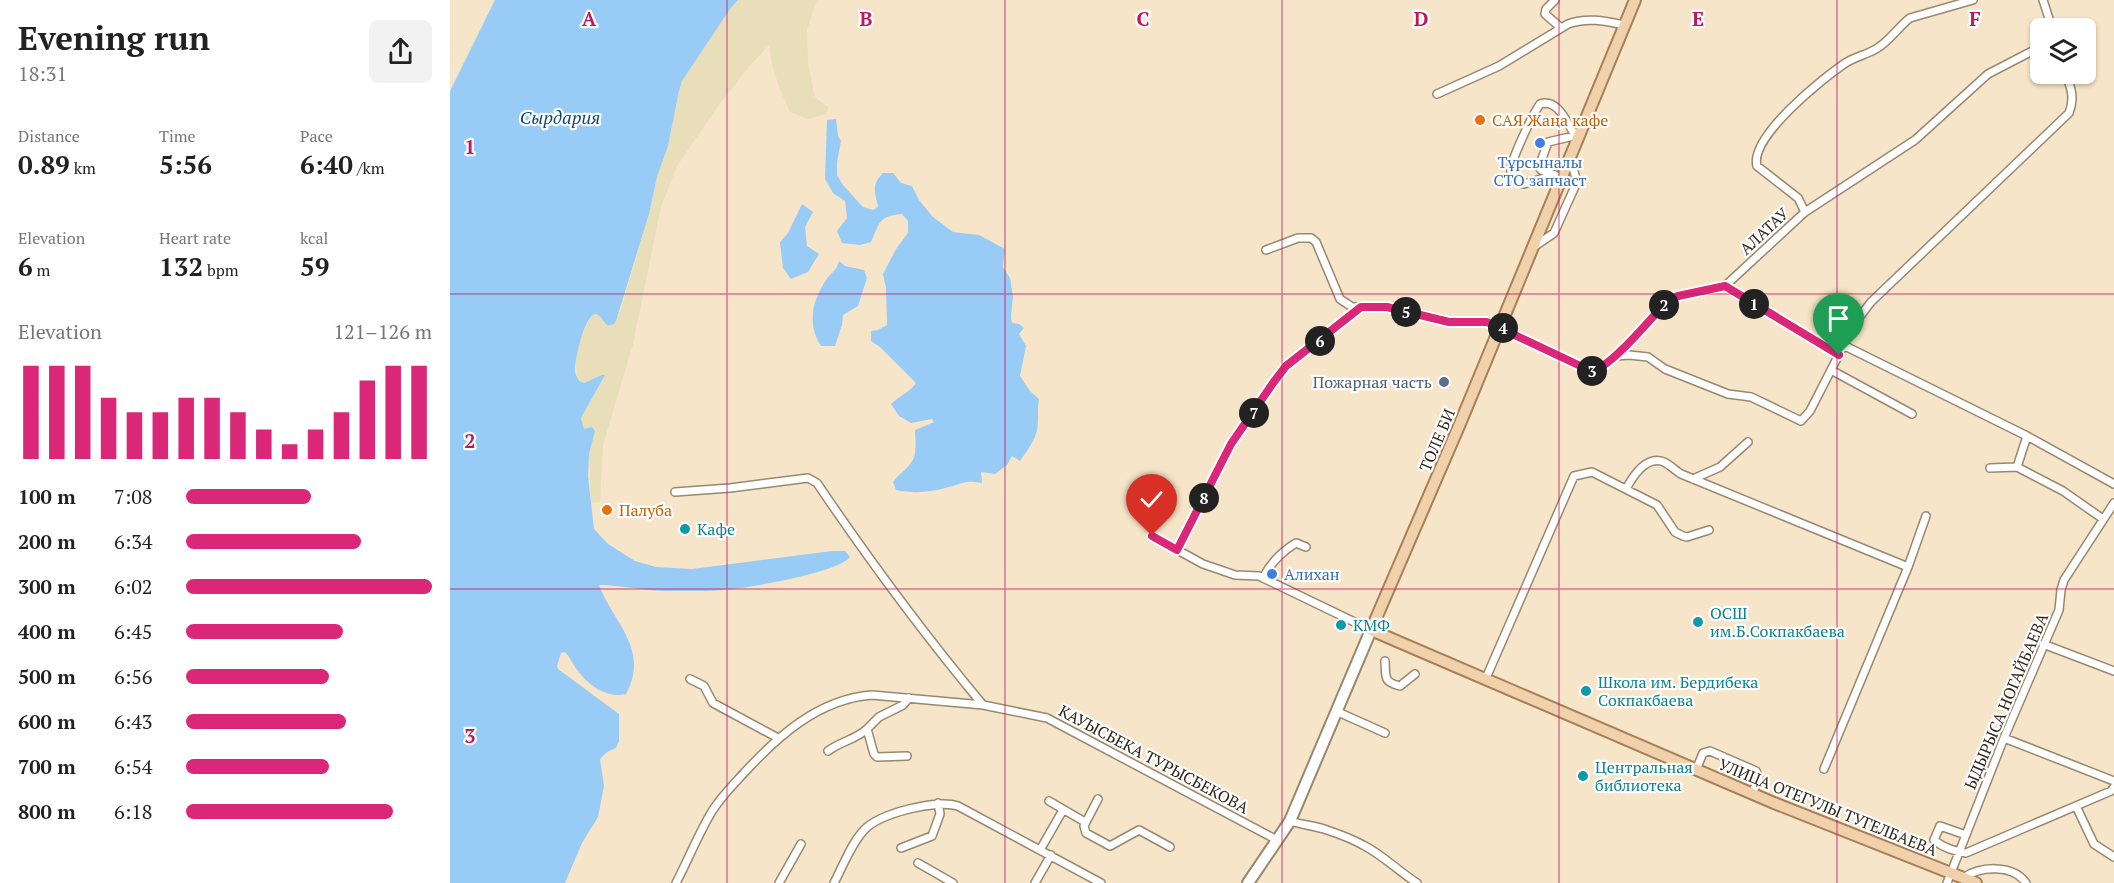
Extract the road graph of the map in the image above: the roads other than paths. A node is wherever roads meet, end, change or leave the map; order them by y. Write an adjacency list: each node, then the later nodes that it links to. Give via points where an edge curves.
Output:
1 (1555, 0): 7 (street, via 1545,14)
2 (1635, 0): 6 (main road, ТОЛЕ БИ)
3 (1973, 0): 14 (street, via 1910,18 1876,49 1848,62 1812,88 1768,134 1760,147 1757,166 1798,198)
4 (2043, 0): 5 (street)
5 (2049, 18)
6 (1624, 25): 7 (street, via 1587,20); 11 (main road, ТОЛЕ БИ)
7 (1560, 27): 10 (street, via 1499,66)
8 (2030, 52): 14 (street, АЛАТАУ, via 1988,74 1915,140)
9 (2070, 84): 20 (street, via 2073,94 2069,113 1871,302)
10 (1437, 94)
11 (1577, 135): 12 (main road, ТОЛЕ БИ); 13 (street, via 1548,142 1539,166); 13 (street, via 1554,104 1540,104 1511,172 1516,181 1524,184)
12 (1570, 157): 13 (main road, ТОЛЕ БИ); 15 (street, via 1577,182 1554,232)
13 (1558, 176): 15 (main road, ТОЛЕ БИ)
14 (1805, 212): 17 (street, АЛАТАУ)
15 (1531, 248): 19 (main road, ТОЛЕ БИ)
16 (1266, 250): 18 (street, via 1298,238 1311,238 1340,299 1352,307)
17 (1725, 286): 21 (street); 22 (street, via 1668,300)
18 (1361, 307): 19 (street, via 1387,307 1449,322 1487,322); 39 (street, via 1286,366 1273,383 1231,444)
19 (1500, 327): 22 (street, via 1591,371 1602,368); 42 (main road, ТОЛЕ БИ)
20 (1843, 345): 21 (street); 25 (street)
21 (1839, 355): 23 (street)
22 (1615, 356): 23 (street, via 1648,357 1665,369 1728,394 1751,397 1802,422)
23 (1831, 370): 24 (street)
24 (1912, 414)
25 (2027, 436): 27 (street); 30 (street)
26 (1748, 442): 29 (street, via 1720,467)
27 (2017, 467): 28 (street); 35 (street, via 2063,491)
28 (1990, 468)
29 (1693, 479): 31 (street, via 1665,463 1653,461 1635,474); 40 (street)
30 (2114, 484)
31 (1626, 489): 36 (street, via 1657,505 1678,534 1687,537); 47 (street, via 1592,472 1574,476)
32 (675, 492): 50 (street, via 808,478 817,483 879,574)
33 (2114, 503): 35 (street, ЫДЫРЫСА НОГАЙБАЕВА)
34 (1926, 516): 40 (street)
35 (2103, 519): 43 (street, ЫДЫРЫСА НОГАЙБАЕВА, via 2064,580 2059,610)
36 (1709, 530)
37 (1152, 536): 39 (street)
38 (1306, 547): 41 (street, via 1296,543 1280,554)
39 (1177, 550): 41 (street, via 1235,575)
40 (1908, 567): 58 (street)
41 (1263, 578): 42 (street)
42 (1371, 630): 47 (main road, УЛИЦА ОТЕГУЛЫ ТУГЕЛБАЕВА); 51 (street, ТОЛЕ БИ)
43 (2043, 644): 45 (street); 55 (street, ЫДЫРЫСА НОГАЙБАЕВА)
44 (1385, 662): 46 (street, via 1386,681 1397,686)
45 (2114, 671)
46 (1415, 674)
47 (1486, 678): 59 (main road, УЛИЦА ОТЕГУЛЫ ТУГЕЛБАЕВА)
48 (690, 679): 54 (street, via 704,686 713,703)
49 (909, 698): 50 (street, КАУЫСБЕКА ТУРЫСБЕКОВА); 52 (street); 54 (street, КАУЫСБЕКА ТУРЫСБЕКОВА, via 847,698 821,709)
50 (983, 705): 71 (street, КАУЫСБЕКА ТУРЫСБЕКОВА, via 1047,718)
51 (1338, 712): 53 (street); 68 (street, ТОЛЕ БИ)
52 (867, 729): 56 (street); 57 (street, via 877,757)
53 (1385, 733)
54 (778, 738): 82 (street, КАУЫСБЕКА ТУРЫСБЕКОВА, via 712,812)
55 (2004, 738): 60 (street); 70 (street, ЫДЫРЫСА НОГАЙБАЕВА)
56 (828, 751)
57 (907, 756)
58 (1824, 769)
59 (1696, 770): 62 (main road, УЛИЦА ОТЕГУЛЫ ТУГЕЛБАЕВА); 62 (street, via 1703,753 1710,752 1756,771 1759,778)
60 (2114, 781)
61 (2114, 787): 66 (street)
62 (1752, 794): 80 (main road, УЛИЦА ОТЕГУЛЫ ТУГЕЛБАЕВА)
63 (1098, 799): 69 (street)
64 (1048, 801): 67 (street)
65 (938, 803): 74 (street, via 938,824 932,836); 75 (street, via 958,806); 84 (street, via 881,819 865,828)
66 (2076, 806): 76 (street, via 1966,853); 78 (street, via 2094,844)
67 (1063, 810): 69 (street); 75 (street)
68 (1290, 821): 71 (street, ТОЛЕ БИ); 89 (street, via 1360,843)
69 (1085, 822): 73 (street, via 1086,833 1110,846 1139,830)
70 (1966, 835): 76 (street, ЫДЫРЫСА НОГАЙБАЕВА); 76 (street, via 1938,827 1934,840)
71 (1277, 840): 88 (street, ТОЛЕ БИ)
72 (801, 844): 83 (street)
73 (1170, 847)
74 (901, 848)
75 (1040, 850): 77 (street)
76 (1959, 852): 80 (street, ЫДЫРЫСА НОГАЙБАЕВА)
77 (1051, 855): 86 (street); 87 (street)
78 (2114, 856)
79 (918, 863): 85 (street)
80 (1948, 878): 81 (main road, УЛИЦА ОТЕГУЛЫ ТУГЕЛБАЕВА)
81 (1963, 878): 90 (main road, УЛИЦА ОТЕГУЛЫ ТУГЕЛБАЕВА); 91 (street, via 1972,871 1992,869 2008,871)
82 (676, 883)
83 (779, 883)
84 (834, 883)
85 (953, 883)
86 (1035, 883)
87 (1101, 883)
88 (1248, 883)
89 (1417, 883)
90 (1976, 883)
91 (2026, 883)

